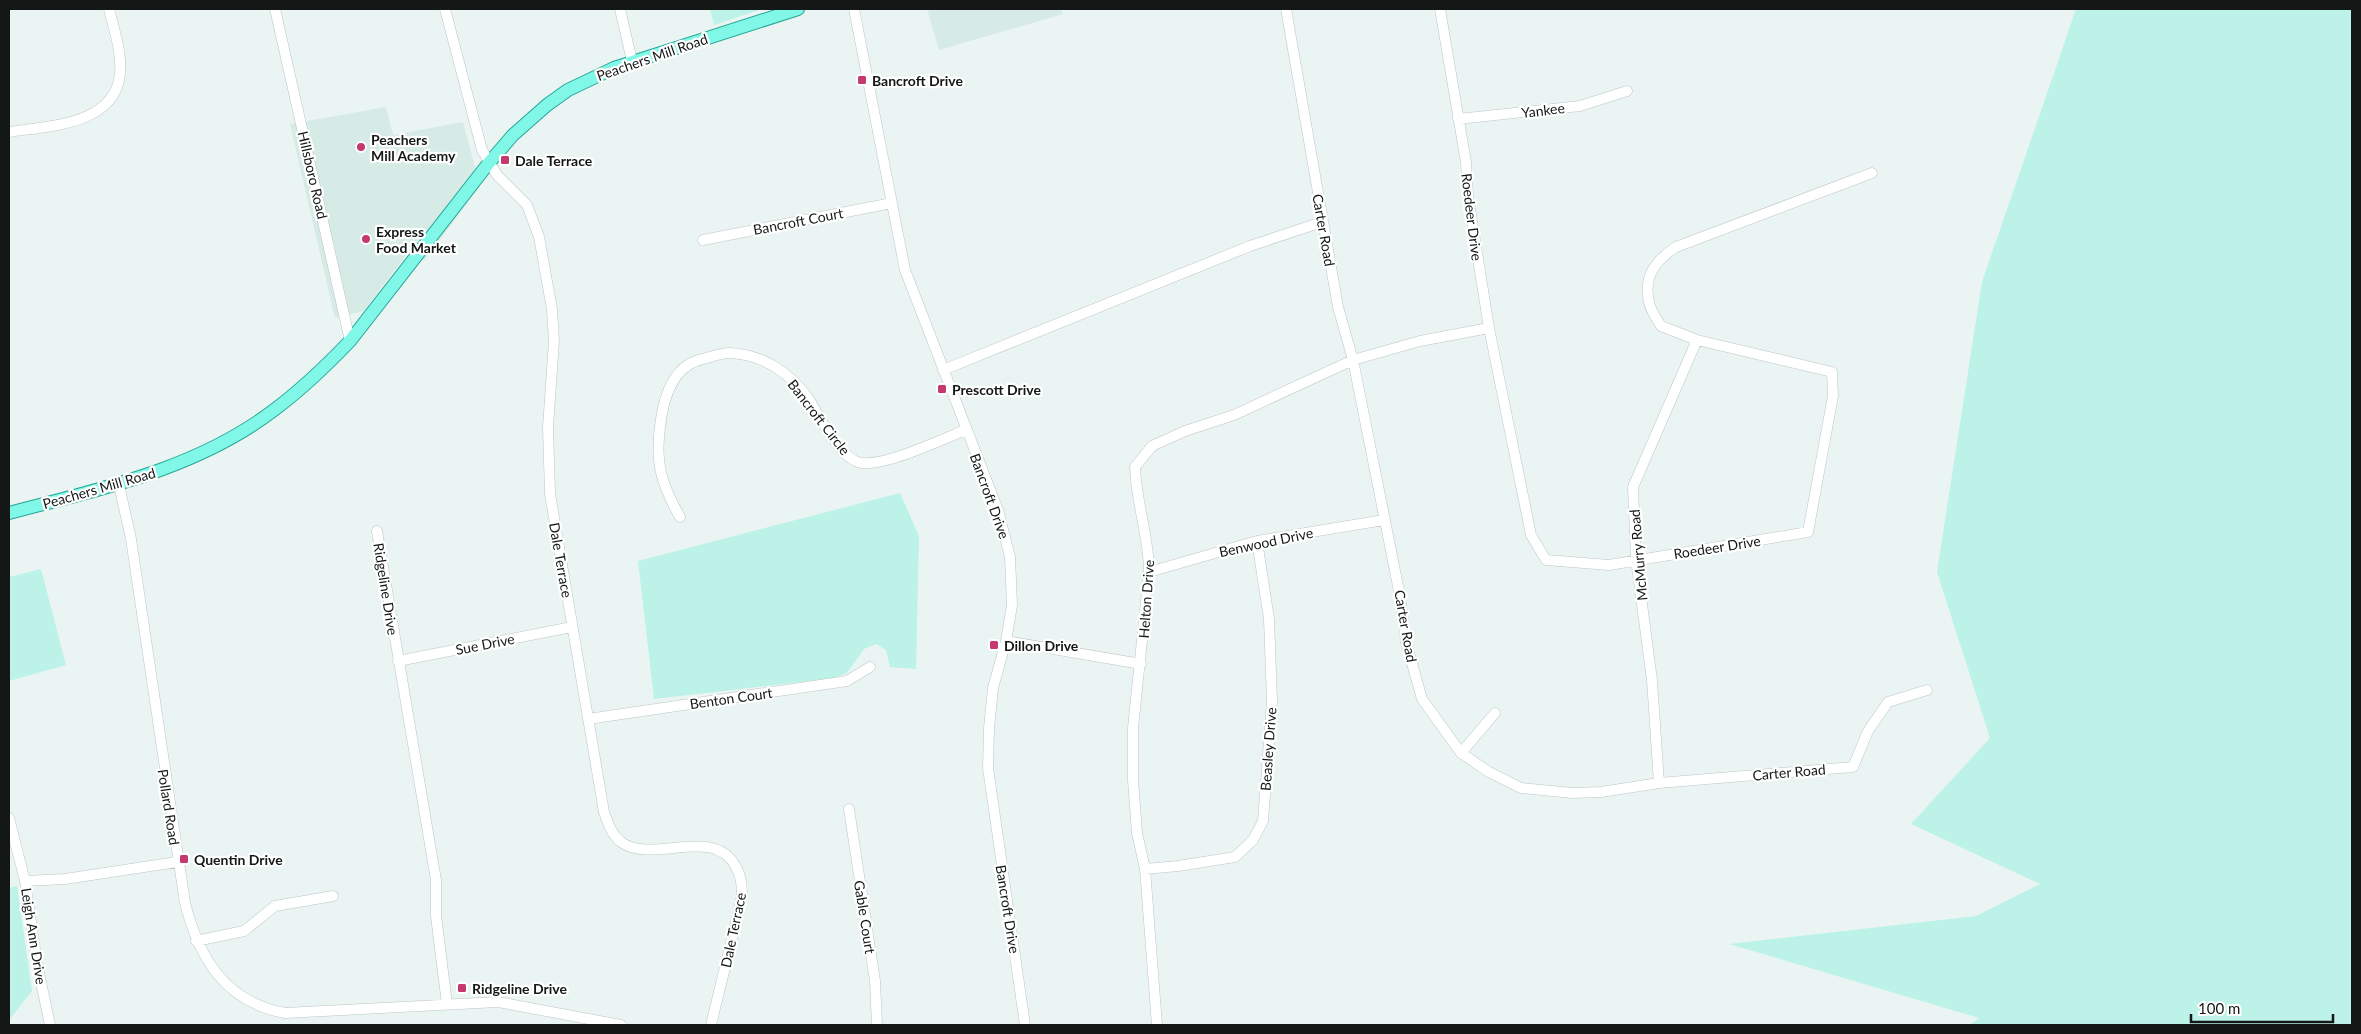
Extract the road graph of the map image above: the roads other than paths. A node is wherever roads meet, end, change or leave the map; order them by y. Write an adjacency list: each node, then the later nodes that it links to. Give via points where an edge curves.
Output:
1 (109, 9): 12 (street, via 120,65 120,76 111,96 95,112 82,119)
2 (275, 9): 20 (street, Hillsboro Road)
3 (445, 9): 13 (street, Dale Terrace)
4 (620, 9): 9 (street)
5 (798, 9): 9 (main road, Peachers Mill Road)
6 (854, 9): 15 (street, Bancroft Drive)
7 (1286, 9): 16 (street, Carter Road)
8 (1440, 9): 11 (street, Roedeer Drive)
9 (632, 61): 13 (main road, Peachers Mill Road, via 575,86 547,105 518,130)
10 (1627, 91): 11 (street, Yankee, via 1580,106)
11 (1458, 119): 18 (street, Roedeer Drive)
12 (9, 132)
13 (488, 164): 20 (main road, Peachers Mill Road); 32 (street, Dale Terrace, via 527,205 539,238 552,309 554,341 548,427 550,494)
14 (1872, 172): 19 (street, Roedeer Drive, via 1676,247 1659,258 1649,276 1649,302 1661,326)
15 (892, 203): 17 (street, Bancroft Court); 22 (street, Bancroft Drive, via 910,286)
16 (1322, 222): 21 (street, Carter Road, via 1338,307); 22 (street, via 1250,246)
17 (703, 240)
18 (1489, 328): 21 (street, Helton Drive, via 1420,341); 30 (street, Roedeer Drive, via 1531,535 1546,560 1609,565)
19 (1697, 340): 30 (street, McMurry Road, via 1633,487); 30 (street, Roedeer Drive, via 1832,372 1833,396 1808,532)
20 (350, 341): 24 (main road, Peachers Mill Road, via 273,411 239,433 174,465)
21 (1353, 360): 27 (street, Carter Road); 31 (street, Helton Drive, via 1234,415 1152,446 1135,467 1136,488 1149,546)
22 (943, 370): 23 (street, Bancroft Drive)
23 (966, 430): 26 (street, Bancroft Circle, via 907,454 859,463 844,452 824,427 808,398 783,371 760,359 728,353 696,360 675,376 662,402 659,430 658,460 665,489); 33 (street, Bancroft Drive, via 1008,543 1012,592)
24 (119, 485): 25 (main road, Peachers Mill Road); 44 (street, Pollard Road, via 131,539)
25 (9, 513)
26 (680, 517)
27 (1384, 520): 29 (street, Benwood Drive); 40 (street, Carter Road, via 1406,642 1422,699)
28 (377, 531): 34 (street, Ridgeline Drive)
29 (1257, 541): 31 (street, Benwood Drive); 45 (street, Beasley Drive, via 1269,619 1272,701 1263,821 1254,840 1236,856)
30 (1636, 559): 41 (street, McMurry Road, via 1652,680)
31 (1149, 572): 35 (street, Helton Drive)
32 (572, 628): 34 (street, Sue Drive); 39 (street, Dale Terrace)
33 (1006, 641): 35 (street); 54 (street, Bancroft Drive, via 993,688 988,768)
34 (398, 661): 49 (street, Ridgeline Drive, via 436,880 436,916)
35 (1140, 664): 45 (street, Helton Drive, via 1133,728 1133,780 1137,834)
36 (870, 667): 39 (street, Benton Court, via 847,680)
37 (1927, 690): 41 (street, Carter Road, via 1888,702 1868,731 1853,767)
38 (1495, 713): 40 (street)
39 (588, 719): 52 (street, Dale Terrace, via 604,812 616,837 622,843 640,849 706,847 718,850 734,862 739,873 741,901)
40 (1461, 753): 41 (street, Carter Road, via 1521,788 1601,792)
41 (1659, 783)
42 (849, 809): 53 (street, Gable Court, via 875,981)
43 (9, 818): 46 (street, Leigh Ann Drive)
44 (177, 862): 46 (street, via 65,879); 48 (street, Pollard Road, via 184,903)
45 (1145, 869): 55 (street, Helton Drive)
46 (25, 881): 50 (street, Leigh Ann Drive)
47 (333, 896): 48 (street, via 275,906 244,931)
48 (196, 941): 49 (street, Pollard Road, via 227,985 273,1011 316,1012)
49 (446, 1004): 51 (street, Pollard Road, via 520,1004)
50 (50, 1025)
51 (622, 1025)
52 (711, 1025)
53 (877, 1025)
54 (1025, 1025)
55 (1156, 1025)

